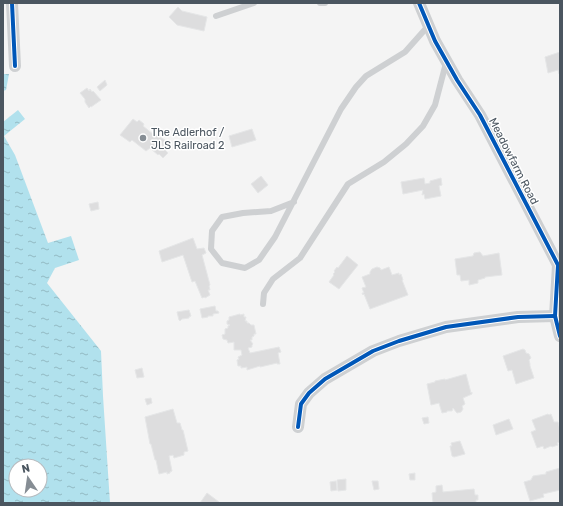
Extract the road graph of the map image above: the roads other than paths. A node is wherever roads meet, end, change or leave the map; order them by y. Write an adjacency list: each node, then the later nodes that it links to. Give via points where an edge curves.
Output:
1 (12, 3): 9 (street)
2 (254, 3): 6 (lane)
3 (320, 3): 4 (lane)
4 (325, 3)
5 (420, 3): 7 (street, Meadowfarm Road)
6 (216, 16)
7 (429, 25): 8 (street, Meadowfarm Road); 10 (lane, via 406,52 366,76 356,88 341,109)
8 (446, 61): 11 (lane, via 435,105 423,126 384,162 348,184 300,258 273,279 264,293); 12 (street, Meadowfarm Road, via 480,115 558,265)
9 (14, 66)
10 (294, 202): 10 (lane, via 259,260 245,268 222,263 211,249 212,231 222,217 271,211)
11 (264, 304)
12 (555, 316): 13 (street, Meadowfarm Road); 14 (street, via 518,317 446,327 372,351 325,379 309,393 301,404)
13 (560, 336)
14 (298, 427)

